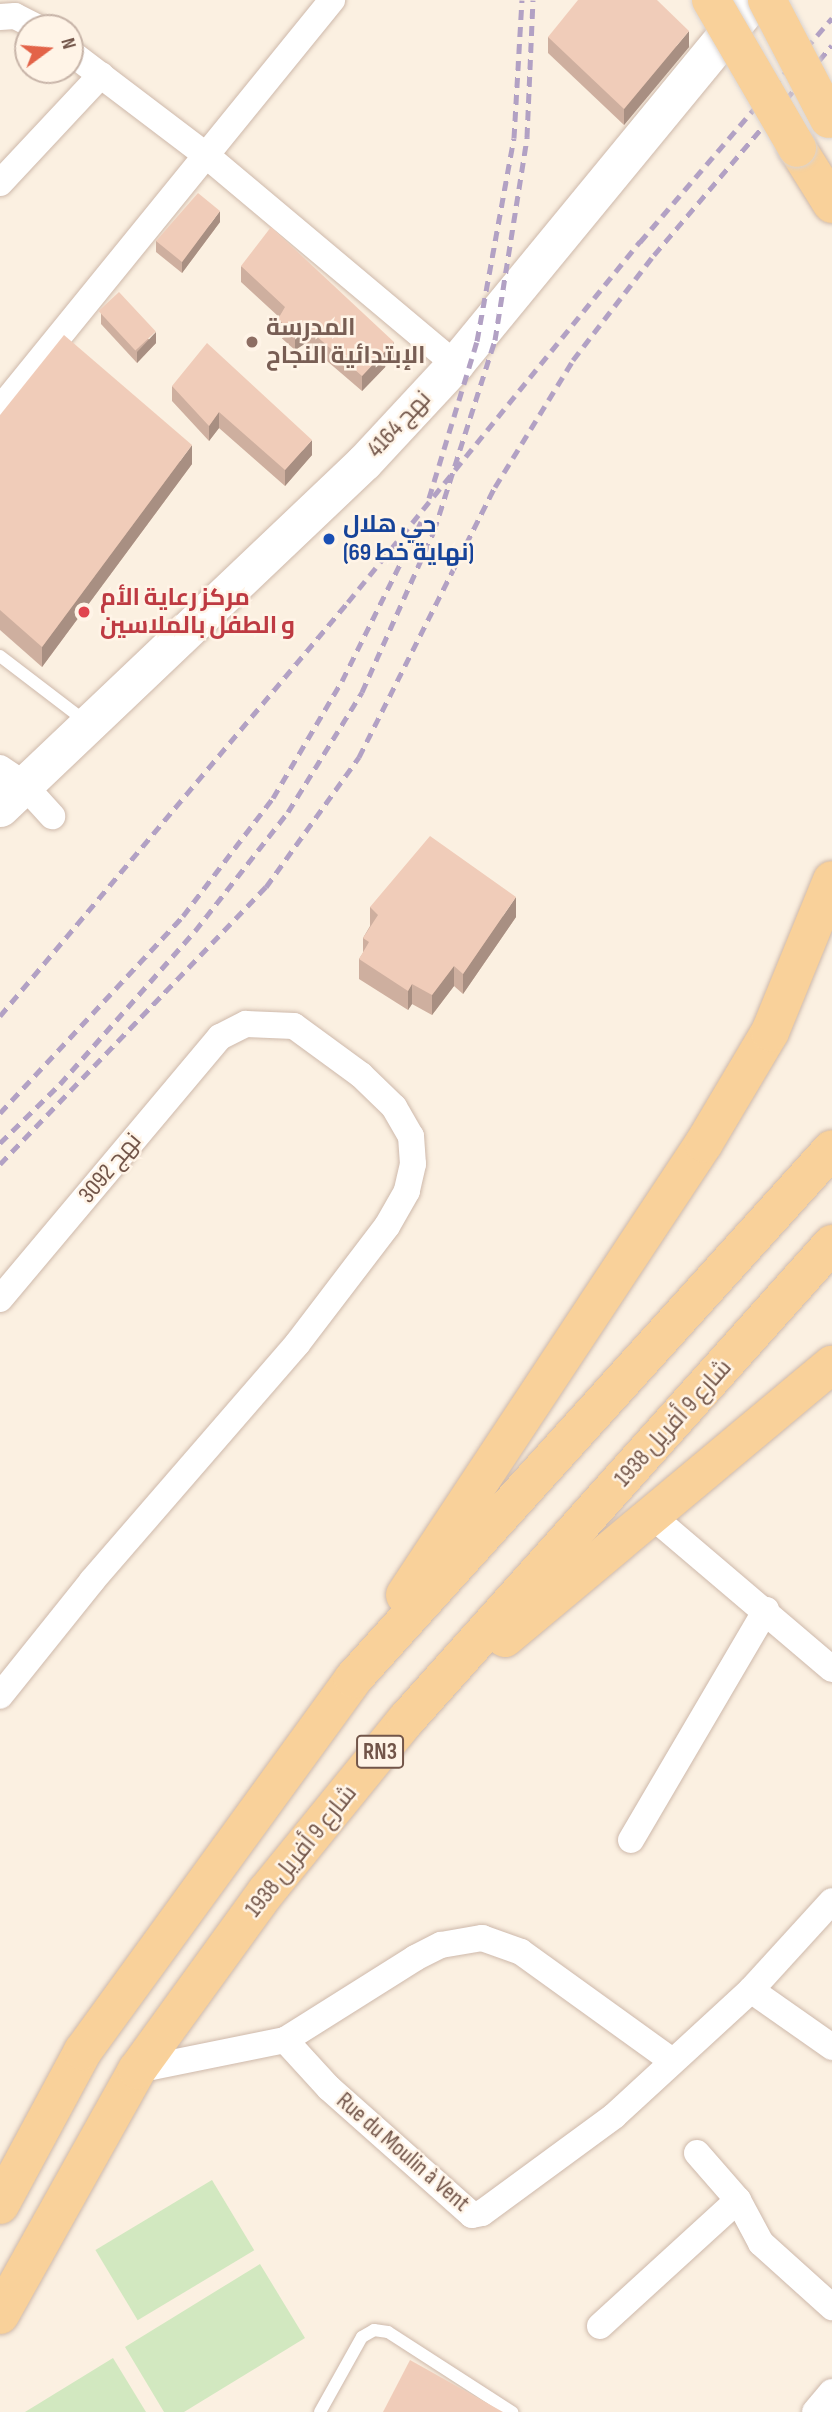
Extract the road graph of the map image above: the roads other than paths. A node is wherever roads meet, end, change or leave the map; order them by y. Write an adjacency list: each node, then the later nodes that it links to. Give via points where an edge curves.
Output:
1 (332, 0): 8 (street)
2 (711, 0): 10 (main road, bridge)
3 (754, 0): 11 (street, نهج 4164)
4 (767, 0): 7 (main road, bridge)
5 (84, 62): 6 (street)
6 (101, 75): 8 (street); 9 (street)
7 (831, 122)
8 (207, 156): 11 (street); 12 (street)
9 (0, 183)
10 (832, 204)
11 (455, 364): 14 (street, نهج 4164, via 364,462)
12 (0, 409)
13 (0, 656): 14 (lane)
14 (89, 724): 15 (street, نهج 4164)
15 (7, 786): 16 (street)
16 (51, 816)
17 (832, 880): 27 (main road, via 770,1032 704,1143 436,1545)
18 (832, 1149): 27 (main road, RN3)
19 (832, 1244): 23 (main road, شارع 9 أفريل 1938 / RN3)
20 (832, 1271): 23 (main road)
21 (0, 1299): 28 (street, نهج 3092, via 220,1037 246,1024 294,1026 360,1075 394,1107 411,1136 407,1191 387,1226 297,1344 92,1581)
22 (832, 1365): 24 (main road)
23 (680, 1415): 29 (main road, شارع 9 أفريل 1938 / RN3)
24 (652, 1516): 25 (street); 29 (main road)
25 (765, 1610): 26 (street); 30 (street)
26 (827, 1655)
27 (353, 1679): 39 (main road, RN3, via 83,2050)
28 (0, 1696)
29 (406, 1720): 36 (main road, شارع 9 أفريل 1938 / RN3, via 266,1892)
30 (631, 1840)
31 (832, 1901): 32 (street)
32 (751, 1990): 34 (street); 35 (street)
33 (285, 2040): 35 (street, via 415,1958 442,1945 482,1938 521,1952); 35 (street, Rue du Moulin à Vent, via 329,2088 472,2215 482,2213 614,2116); 36 (street)
34 (832, 2047)
35 (673, 2061)
36 (137, 2070): 41 (main road, شارع 9 أفريل 1938 / RN3)
37 (697, 2153): 38 (street)
38 (738, 2200): 40 (street, via 761,2243); 42 (street)
39 (0, 2205)
40 (832, 2307)
41 (0, 2315)
42 (600, 2326)
43 (832, 2392): 46 (street)
44 (320, 2412): 45 (lane, via 362,2337 374,2329 388,2332)
45 (512, 2412)
46 (815, 2412)

